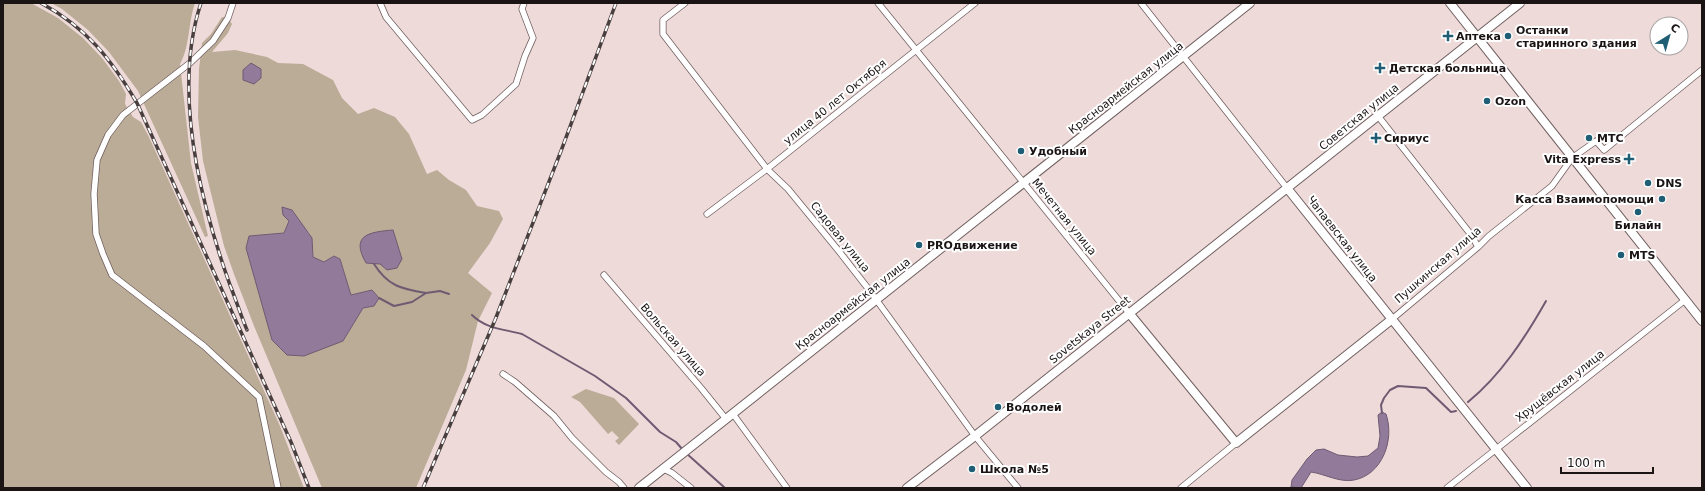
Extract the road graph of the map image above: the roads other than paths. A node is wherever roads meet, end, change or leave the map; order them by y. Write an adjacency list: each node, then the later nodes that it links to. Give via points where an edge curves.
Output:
1 (233, 3): 35 (street, via 228,18 213,40 190,64 123,115 108,135 97,160 94,194 96,234 112,275 204,346 259,397)
2 (380, 3): 3 (street, via 386,17 472,120 482,115 516,84 533,38 522,9)
3 (524, 3)
4 (685, 3): 17 (street, Садовая улица, via 663,20 663,34)
5 (878, 3): 12 (street, Мечетная улица)
6 (975, 3): 12 (street, улица 40 лет Октября)
7 (1141, 3): 13 (street, Чапаевская улица)
8 (1250, 3): 13 (street, Красноармейская улица)
9 (1450, 3): 11 (street)
10 (1520, 3): 11 (street, Советская улица)
11 (1477, 37): 15 (street, Советская улица); 16 (street)
12 (915, 50): 17 (street, улица 40 лет Октября); 18 (street, Мечетная улица)
13 (1183, 56): 18 (street, Красноармейская улица); 19 (street, Чапаевская улица)
14 (1702, 70): 16 (street, Пушкинская улица, via 1604,150 1596,141)
15 (1378, 116): 19 (street, Советская улица); 21 (street)
16 (1572, 158): 21 (street, Пушкинская улица, via 1552,186); 24 (street)
17 (767, 169): 20 (street, улица 40 лет Октября); 23 (street, Садовая улица, via 788,189)
18 (1023, 183): 23 (street, Красноармейская улица); 25 (street, Мечетная улица)
19 (1287, 188): 25 (street, Sovetskaya Street); 26 (street, Чапаевская улица)
20 (707, 214)
21 (1478, 247): 26 (street, Пушкинская улица)
22 (604, 275): 30 (street, Вольская улица)
23 (876, 300): 29 (street, Красноармейская улица); 31 (street, Садовая улица)
24 (1685, 300): 27 (street); 33 (street, Хрущёвская улица)
25 (1129, 313): 31 (street, Sovetskaya Street); 32 (street, Мечетная улица)
26 (1391, 320): 32 (street, Пушкинская улица); 33 (street, Чапаевская улица)
27 (1702, 321)
28 (503, 374): 36 (street, via 554,416 572,438)
29 (733, 414): 30 (street, Красноармейская улица); 39 (street)
30 (726, 419): 34 (street, Красноармейская улица)
31 (975, 436): 40 (street, Sovetskaya Street); 41 (street, Садовая улица)
32 (1236, 443): 42 (street, Пушкинская улица)
33 (1496, 449): 43 (street, Хрущёвская улица); 44 (street, Чапаевская улица)
34 (666, 467): 37 (street, Красноармейская улица); 38 (street)
35 (278, 488)
36 (624, 488)
37 (639, 488)
38 (690, 488)
39 (787, 488)
40 (907, 488)
41 (1018, 488)
42 (1181, 488)
43 (1447, 488)
44 (1527, 488)

